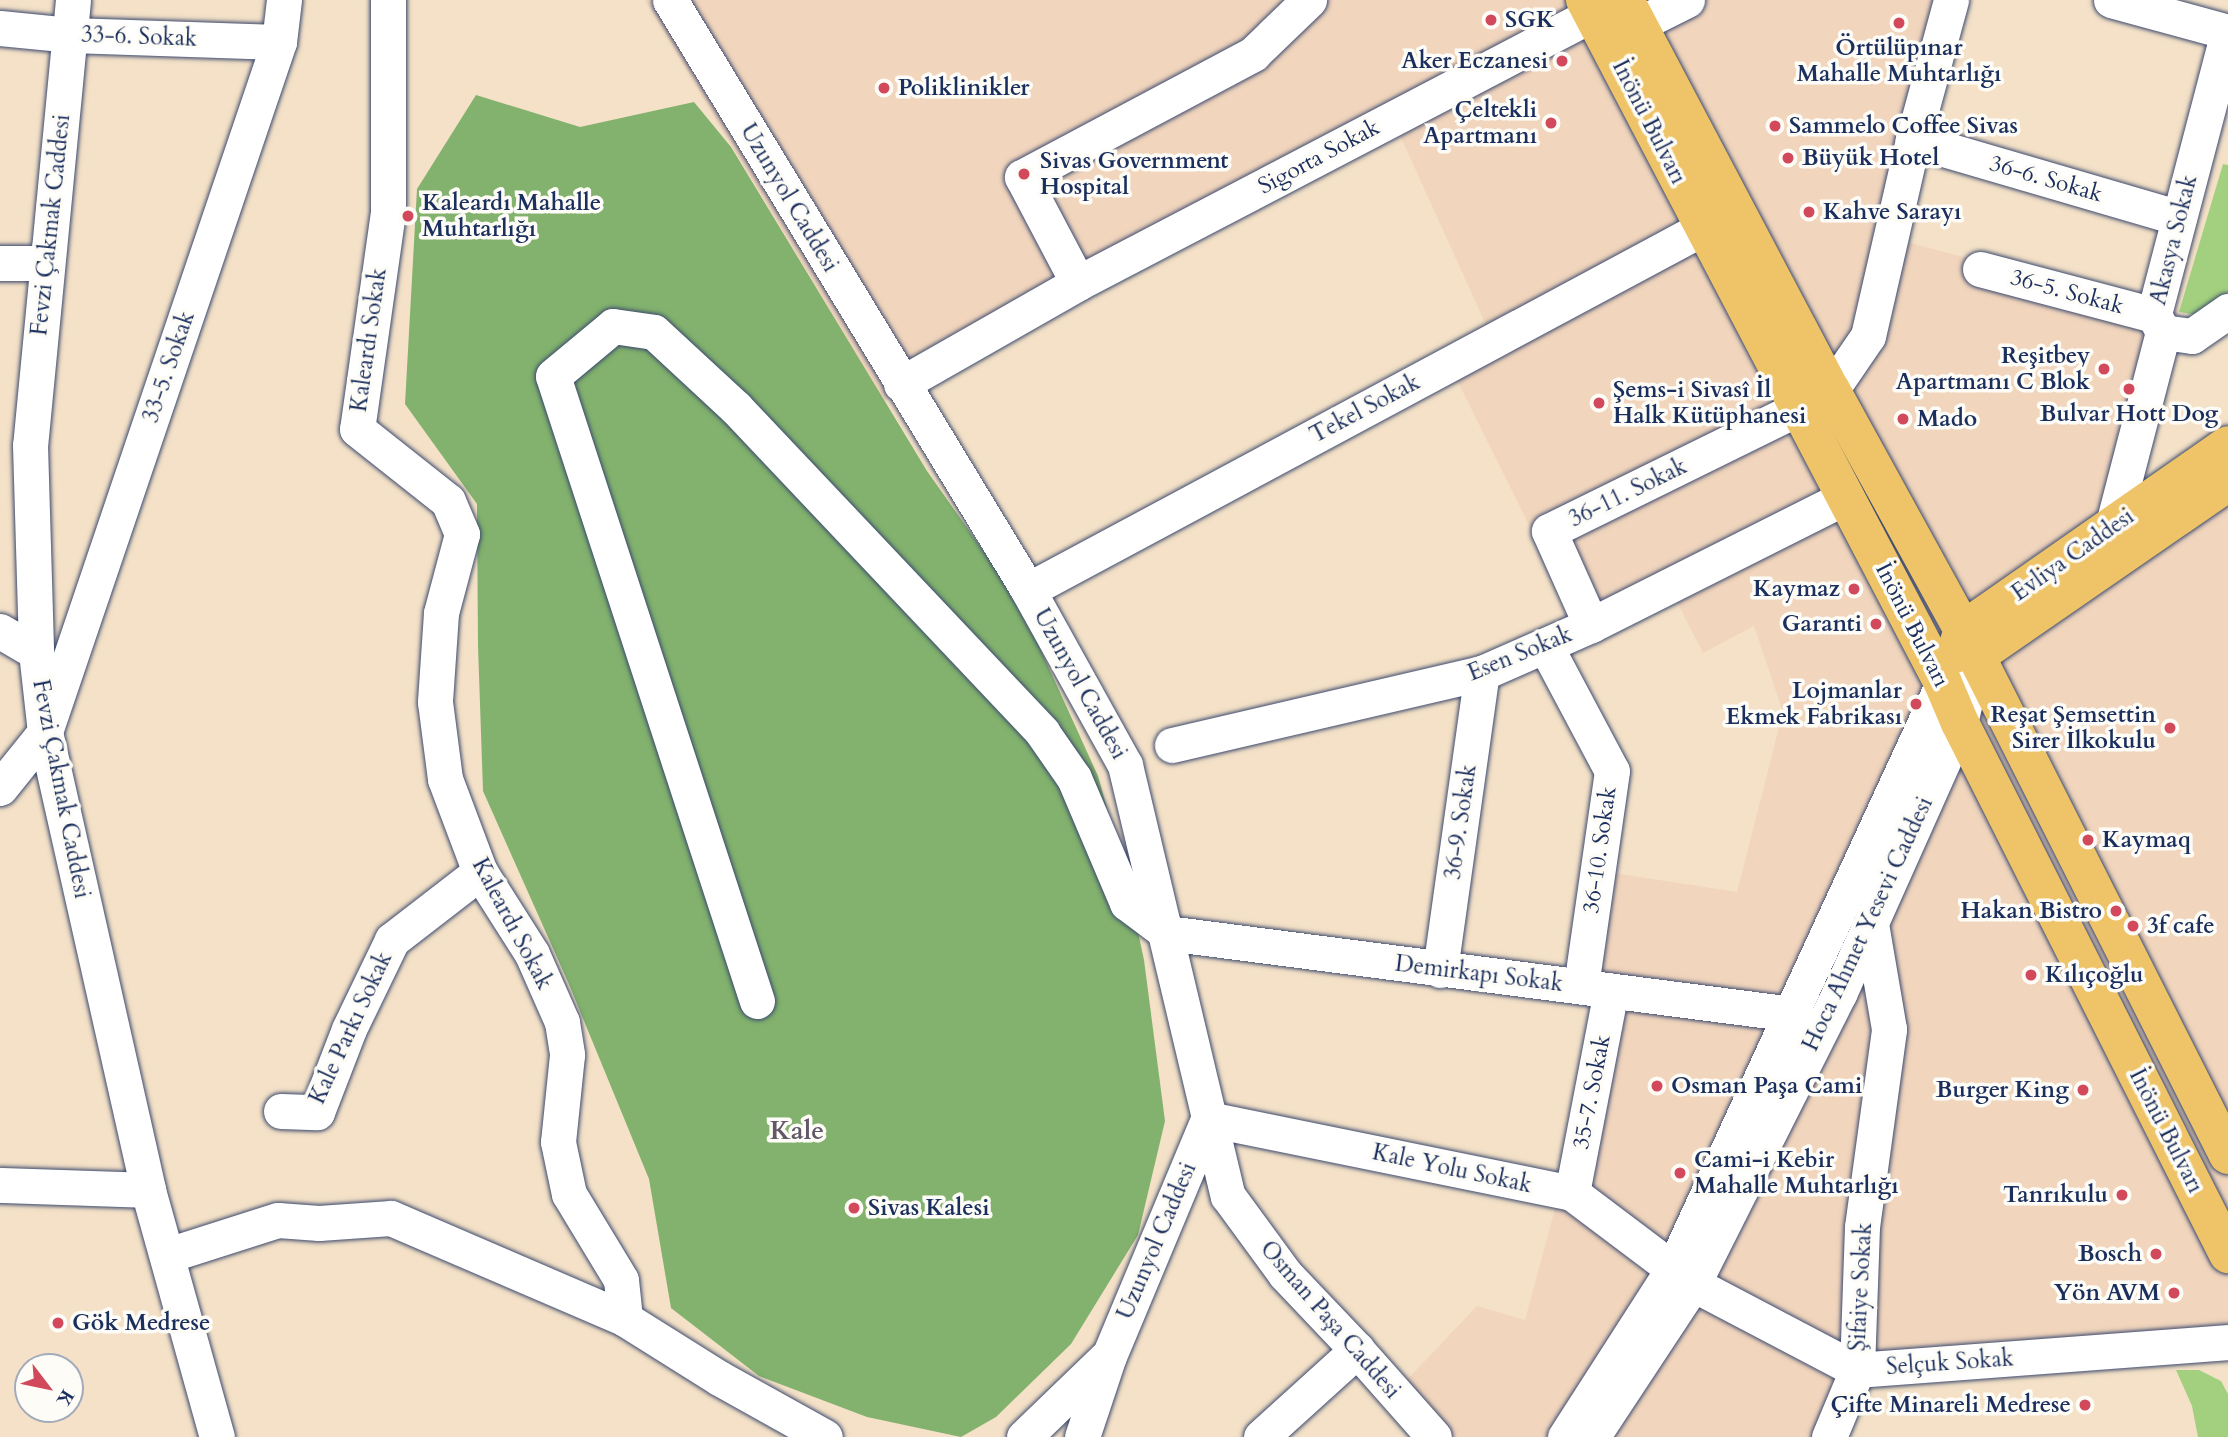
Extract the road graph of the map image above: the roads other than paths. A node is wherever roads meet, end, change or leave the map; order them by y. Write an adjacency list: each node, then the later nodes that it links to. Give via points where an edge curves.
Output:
1 (73, 0): 12 (street, Fevzi Çakmak Caddesi)
2 (284, 0): 13 (street, 33-5. Sokak)
3 (388, 0): 42 (street, Kaleardı Sokak, via 388,212 357,429 448,501 462,534 441,614 435,702 445,779)
4 (670, 0): 23 (street, Uzunyol Caddesi)
5 (1310, 0): 20 (street, via 1253,54 1022,177)
6 (1687, 0): 9 (street, Sigorta Sokak)
7 (1951, 0): 14 (street)
8 (2111, 0): 11 (street)
9 (1610, 10): 16 (main road, İnönü Bulvarı); 20 (street, Sigorta Sokak); 24 (main road, İnönü Bulvarı)
10 (0, 28): 12 (street, 33-6. Sokak)
11 (2228, 32): 15 (street, Akasya Sokak)
12 (70, 35): 13 (street, 33-6. Sokak); 18 (street, Fevzi Çakmak Caddesi)
13 (279, 42): 39 (street, 33-5. Sokak)
14 (1913, 140): 15 (street, 36-6. Sokak); 24 (street, via 1867,336)
15 (2179, 218): 22 (street, Akasya Sokak)
16 (1703, 228): 25 (main road, İnönü Bulvarı); 30 (street, Tekel Sokak)
17 (0, 263): 18 (street)
18 (47, 263): 35 (street, Fevzi Çakmak Caddesi, via 30,445)
19 (1980, 269): 22 (street, 36-5. Sokak)
20 (1078, 282): 23 (street, Sigorta Sokak)
21 (2228, 311): 22 (street, 36-5. Sokak, via 2192,335)
22 (2159, 324): 29 (street, Akasya Sokak)
23 (901, 384): 30 (street, Uzunyol Caddesi)
24 (1831, 390): 33 (main road, İnönü Bulvarı)
25 (1798, 408): 28 (main road, İnönü Bulvarı); 31 (street, 36-11. Sokak, via 1549,531)
26 (2228, 445): 29 (main road, Evliya Caddesi)
27 (2228, 482): 33 (main road, Evliya Caddesi)
28 (1845, 497): 31 (street, Esen Sokak); 37 (main road, İnönü Bulvarı)
29 (2112, 528): 33 (main road, Evliya Caddesi)
30 (1028, 590): 44 (street, Uzunyol Caddesi, via 1125,765)
31 (1591, 625): 34 (street, Esen Sokak)
32 (0, 631): 35 (street)
33 (1970, 643): 37 (main road); 38 (street, Hoca Ahmet Yesevi Caddesi); 51 (main road, İnönü Bulvarı)
34 (1546, 647): 36 (street, Esen Sokak); 46 (street, 36-10. Sokak, via 1612,771)
35 (36, 652): 39 (street, Fevzi Çakmak Caddesi)
36 (1482, 673): 40 (street, Esen Sokak); 45 (street, 36-9. Sokak)
37 (1944, 683): 38 (main road, İnönü Bulvarı); 48 (street, Hoca Ahmet Yesevi Caddesi)
38 (1960, 723): 43 (street, Hoca Ahmet Yesevi Caddesi); 55 (main road, İnönü Bulvarı)
39 (45, 732): 41 (street); 53 (street, Fevzi Çakmak Caddesi)
40 (1172, 745)
41 (0, 788)
42 (480, 872): 49 (street, Kale Parkı Sokak, via 392,940 349,1029 317,1112); 58 (street, Kaleardı Sokak, via 532,954 562,1022 567,1055 558,1142 569,1194 621,1280)
43 (1871, 924): 57 (street, Hoca Ahmet Yesevi Caddesi); 62 (street, Şifaiye Sokak, via 1889,1029 1863,1227)
44 (1167, 933): 45 (street, Demirkapı Sokak); 47 (street, via 1127,903 1074,778 1042,732 727,400 654,332 612,326 553,376); 50 (street, Uzunyol Caddesi)
45 (1440, 970): 46 (street, Demirkapı Sokak)
46 (1596, 988): 48 (street, Demirkapı Sokak); 54 (street, 35-7. Sokak)
47 (757, 1001)
48 (1792, 1014): 57 (street, Hoca Ahmet Yesevi Caddesi)
49 (281, 1111)
50 (1208, 1119): 54 (street, Kale Yolu Sokak); 60 (street, Osman Paşa Caddesi, via 1228,1196 1285,1274); 61 (street, Uzunyol Caddesi)
51 (2228, 1155)
52 (0, 1185): 53 (street)
53 (148, 1190): 56 (street, Fevzi Çakmak Caddesi)
54 (1572, 1193): 57 (street, Kale Yolu Sokak)
55 (2228, 1254)
56 (168, 1255): 58 (street, via 278,1220 319,1223 391,1218); 63 (street, Fevzi Çakmak Caddesi)
57 (1683, 1277): 62 (street, Selçuk Sokak); 69 (street, Hoca Ahmet Yesevi Caddesi); 70 (street, Hoca Ahmet Yesevi Caddesi)
58 (625, 1318): 64 (street)
59 (2228, 1342): 62 (street, Selçuk Sokak)
60 (1357, 1350): 67 (street); 68 (street, Osman Paşa Caddesi)
61 (1109, 1356): 65 (street); 66 (street, Uzunyol Caddesi)
62 (1857, 1370): 71 (street, Şifaiye Sokak)
63 (217, 1437)
64 (825, 1437)
65 (1024, 1437)
66 (1082, 1437)
67 (1261, 1437)
68 (1434, 1437)
69 (1565, 1437)
70 (1592, 1437)
71 (1829, 1437)

